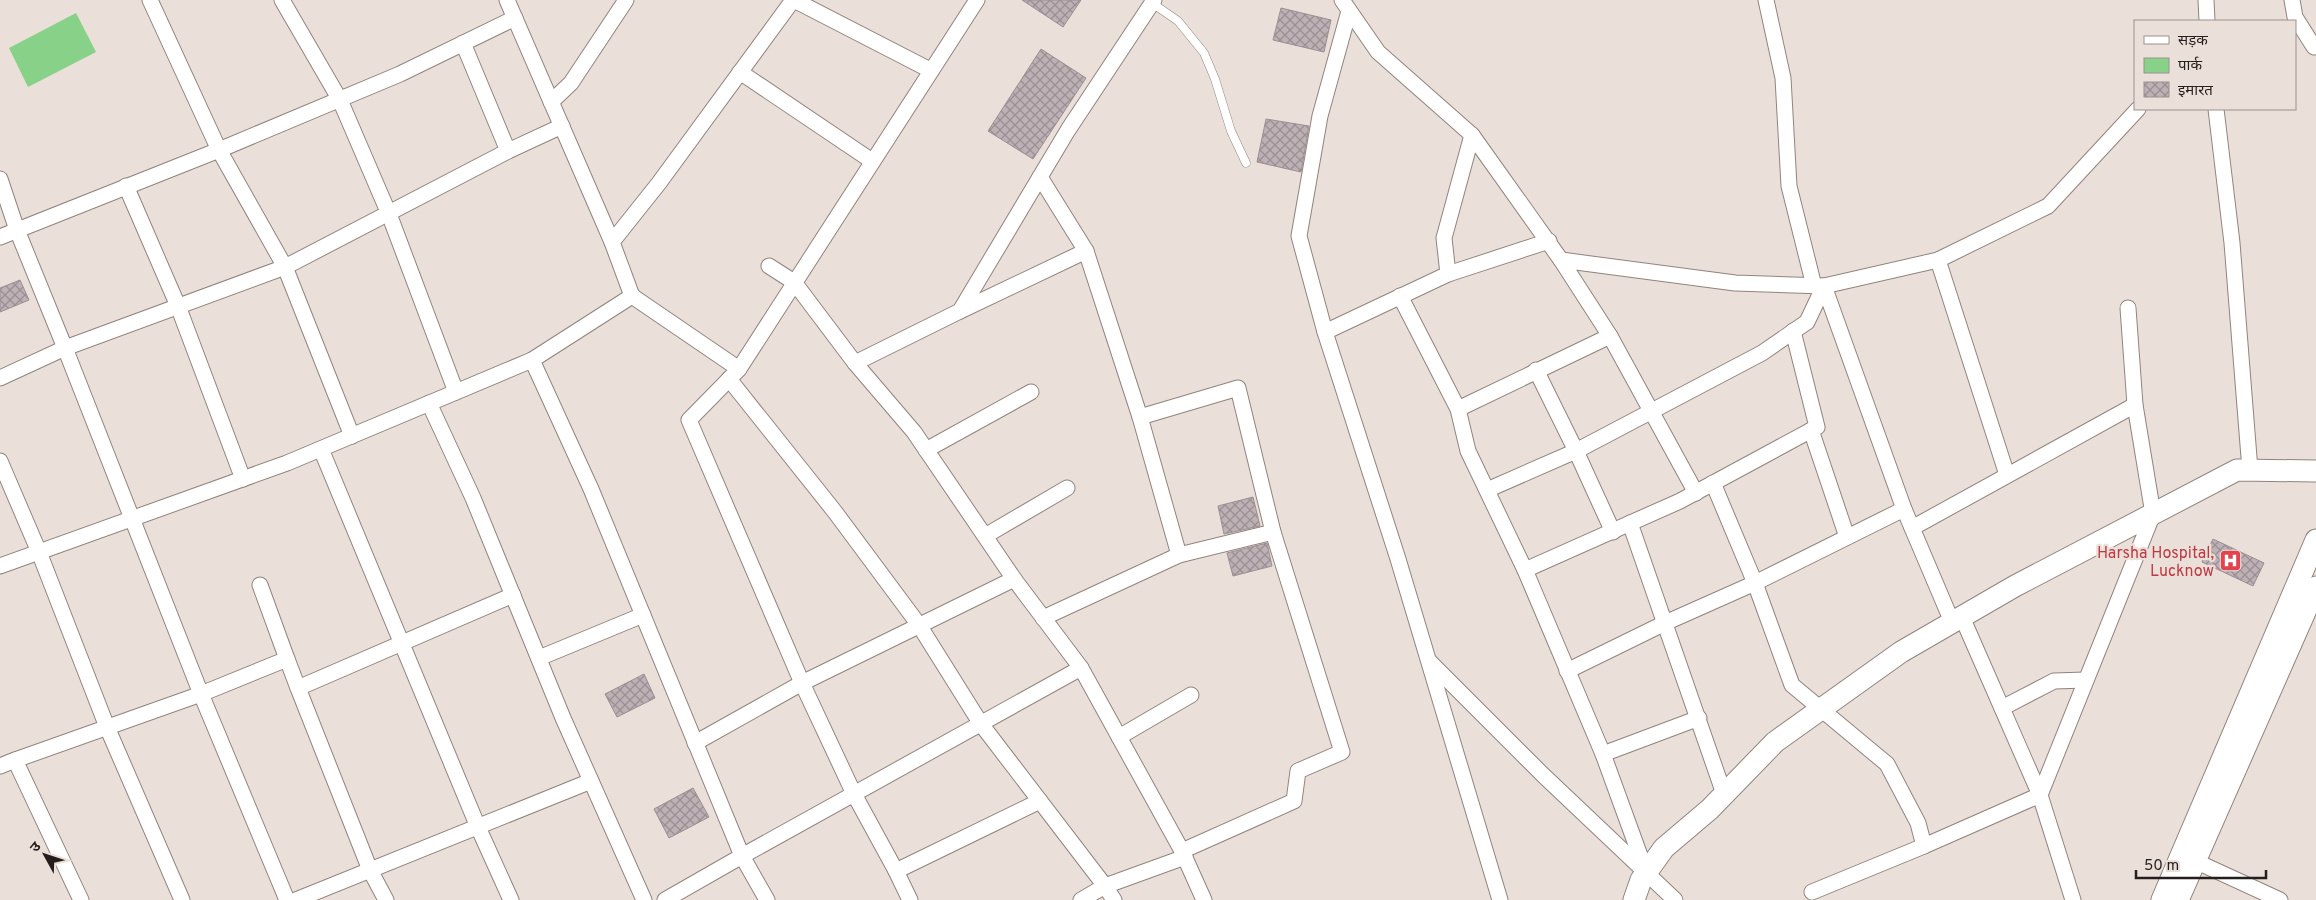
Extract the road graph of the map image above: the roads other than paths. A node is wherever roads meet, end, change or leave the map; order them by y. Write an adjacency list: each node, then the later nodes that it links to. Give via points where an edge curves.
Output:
1 (150, 0): 24 (street)
2 (282, 0): 18 (street)
3 (507, 0): 12 (street)
4 (626, 0): 19 (street, via 571,83)
5 (794, 0): 16 (street); 17 (street)
6 (976, 0): 16 (street)
7 (1766, 0): 43 (street, via 1784,78 1789,186)
8 (2206, 0): 13 (street)
9 (2292, 0): 15 (street, via 2295,17)
10 (1153, 1): 27 (lane, via 1178,21 1204,53 1216,78 1231,131); 28 (street)
11 (1346, 6): 23 (street, via 1378,52); 50 (street, via 1320,116 1299,236)
12 (515, 18): 14 (street); 19 (street)
13 (2207, 20)
14 (463, 43): 18 (street); 25 (street)
15 (2315, 52)
16 (930, 70): 26 (street)
17 (740, 72): 26 (street); 35 (street, via 660,183)
18 (340, 100): 24 (street); 31 (street)
19 (551, 102): 22 (street)
20 (2137, 110): 38 (street, via 2048,206)
21 (2216, 110): 71 (street, via 2232,243)
22 (562, 126): 25 (street); 35 (street)
23 (1472, 135): 34 (street); 41 (street, via 1444,238)
24 (219, 150): 30 (street); 40 (street)
25 (508, 151): 31 (street)
26 (872, 161): 42 (street)
27 (1246, 163)
28 (1040, 177): 36 (street); 48 (street)
29 (0, 179): 32 (street)
30 (126, 186): 32 (street); 46 (street)
31 (389, 214): 40 (street); 58 (street)
32 (18, 230): 33 (street); 52 (street)
33 (0, 237)
34 (1549, 241): 37 (street); 41 (street)
35 (612, 242): 44 (street)
36 (1086, 251): 48 (street); 64 (street)
37 (1561, 260): 43 (street, via 1735,283); 51 (street)
38 (1938, 260): 43 (street); 73 (street)
39 (769, 266): 42 (street)
40 (285, 267): 46 (street); 66 (street)
41 (1448, 274): 45 (street)
42 (794, 282): 54 (street); 56 (street)
43 (1819, 286): 49 (street, via 1807,322); 79 (street)
44 (632, 296): 53 (street); 56 (street)
45 (1400, 296): 50 (street); 62 (street)
46 (178, 306): 52 (street); 74 (street)
47 (2128, 308): 61 (street)
48 (960, 311): 54 (street)
49 (1794, 331): 63 (street, via 1762,353); 65 (street, via 1818,427)
50 (1325, 332): 106 (street)
51 (1610, 336): 55 (street); 63 (street)
52 (65, 348): 57 (street); 81 (street)
53 (532, 360): 58 (street); 98 (street, via 591,489)
54 (855, 363): 68 (street)
55 (1536, 370): 62 (street); 69 (street)
56 (734, 374): 102 (street); 110 (street, via 689,420)
57 (0, 378)
58 (456, 392): 60 (street)
59 (1031, 392): 68 (street)
60 (429, 403): 66 (street); 97 (street, via 473,498)
61 (2135, 405): 73 (street); 80 (street)
62 (1458, 409): 77 (street, via 1468,451)
63 (1652, 412): 69 (street); 78 (street)
64 (1140, 416): 84 (street, via 1238,388); 90 (street)
65 (1811, 430): 75 (street); 87 (street)
66 (352, 436): 67 (street)
67 (321, 449): 74 (street); 103 (street)
68 (926, 450): 86 (street)
69 (1576, 451): 77 (street); 85 (street)
70 (0, 461): 89 (street)
71 (2250, 470): 72 (street); 80 (street, via 2237,470)
72 (2316, 471)
73 (2007, 476): 83 (street)
74 (243, 479): 81 (street)
75 (1713, 483): 78 (street); 94 (street)
76 (1067, 488): 86 (street)
77 (1487, 490): 92 (street)
78 (1696, 493): 82 (street)
79 (1904, 509): 83 (street); 87 (street)
80 (2153, 514): 100 (street); 109 (street)
81 (133, 518): 89 (street); 112 (street)
82 (1630, 523): 85 (street); 101 (street)
83 (1912, 528): 100 (street)
84 (1273, 532): 90 (street); 131 (street, via 1342,752 1298,771 1294,801)
85 (1612, 532): 92 (street)
86 (985, 536): 93 (street)
87 (1848, 538): 94 (street)
88 (2316, 540): 156 (street)
89 (39, 552): 91 (street); 118 (street)
90 (1179, 554): 99 (street)
91 (0, 566)
92 (1525, 570): 108 (street)
93 (1014, 579): 99 (street); 102 (street)
94 (1755, 583): 101 (street); 115 (street, via 1792,685)
95 (260, 585): 105 (street)
96 (2316, 587): 133 (street)
97 (512, 595): 103 (street); 104 (street)
98 (643, 615): 104 (street); 120 (street)
99 (1043, 618): 107 (street)
100 (1957, 620): 114 (street); 115 (street, via 1901,652)
101 (1665, 623): 108 (street); 116 (street)
102 (919, 625): 110 (street); 117 (street)
103 (403, 643): 111 (street); 129 (street)
104 (538, 658): 124 (street)
105 (287, 659): 111 (street); 112 (street)
106 (1428, 660): 136 (street); 152 (street)
107 (1081, 668): 117 (street); 119 (street)
108 (1567, 671): 121 (street)
109 (2086, 680): 114 (street, via 2054,681); 127 (street)
110 (802, 684): 120 (street); 125 (street)
111 (298, 688): 134 (street)
112 (201, 694): 118 (street); 141 (street)
113 (1191, 695): 119 (street)
114 (2002, 708): 127 (street)
115 (1822, 709): 126 (street, via 1775,742); 130 (street, via 1887,764 1918,823)
116 (1699, 718): 121 (street); 126 (street)
117 (981, 724): 125 (street); 128 (street)
118 (107, 727): 122 (street); 140 (street)
119 (1119, 737): 131 (street)
120 (695, 743): 132 (street)
121 (1603, 754): 136 (street)
122 (15, 760): 123 (street); 139 (street)
123 (0, 766)
124 (591, 781): 129 (street); 145 (street)
125 (854, 794): 132 (street); 135 (street)
126 (1724, 794): 136 (street, via 1664,848)
127 (2040, 795): 130 (street); 155 (street)
128 (1040, 801): 135 (street); 137 (street)
129 (478, 827): 134 (street); 144 (street)
130 (1924, 846): 138 (street)
131 (1184, 854): 137 (street); 151 (street)
132 (742, 856): 146 (street); 147 (street)
133 (2195, 861): 157 (street); 158 (street)
134 (370, 870): 142 (street); 143 (street)
135 (896, 871): 148 (street)
136 (1646, 872): 153 (street); 154 (street)
137 (1105, 886): 149 (street); 150 (street)
138 (1812, 892)
139 (81, 900)
140 (182, 900)
141 (287, 900)
142 (296, 900)
143 (386, 900)
144 (512, 900)
145 (644, 900)
146 (665, 900)
147 (767, 900)
148 (910, 900)
149 (1081, 900)
150 (1114, 900)
151 (1204, 900)
152 (1500, 900)
153 (1634, 900)
154 (1675, 900)
155 (2074, 900)
156 (2162, 900)
157 (2178, 900)
158 (2280, 900)

